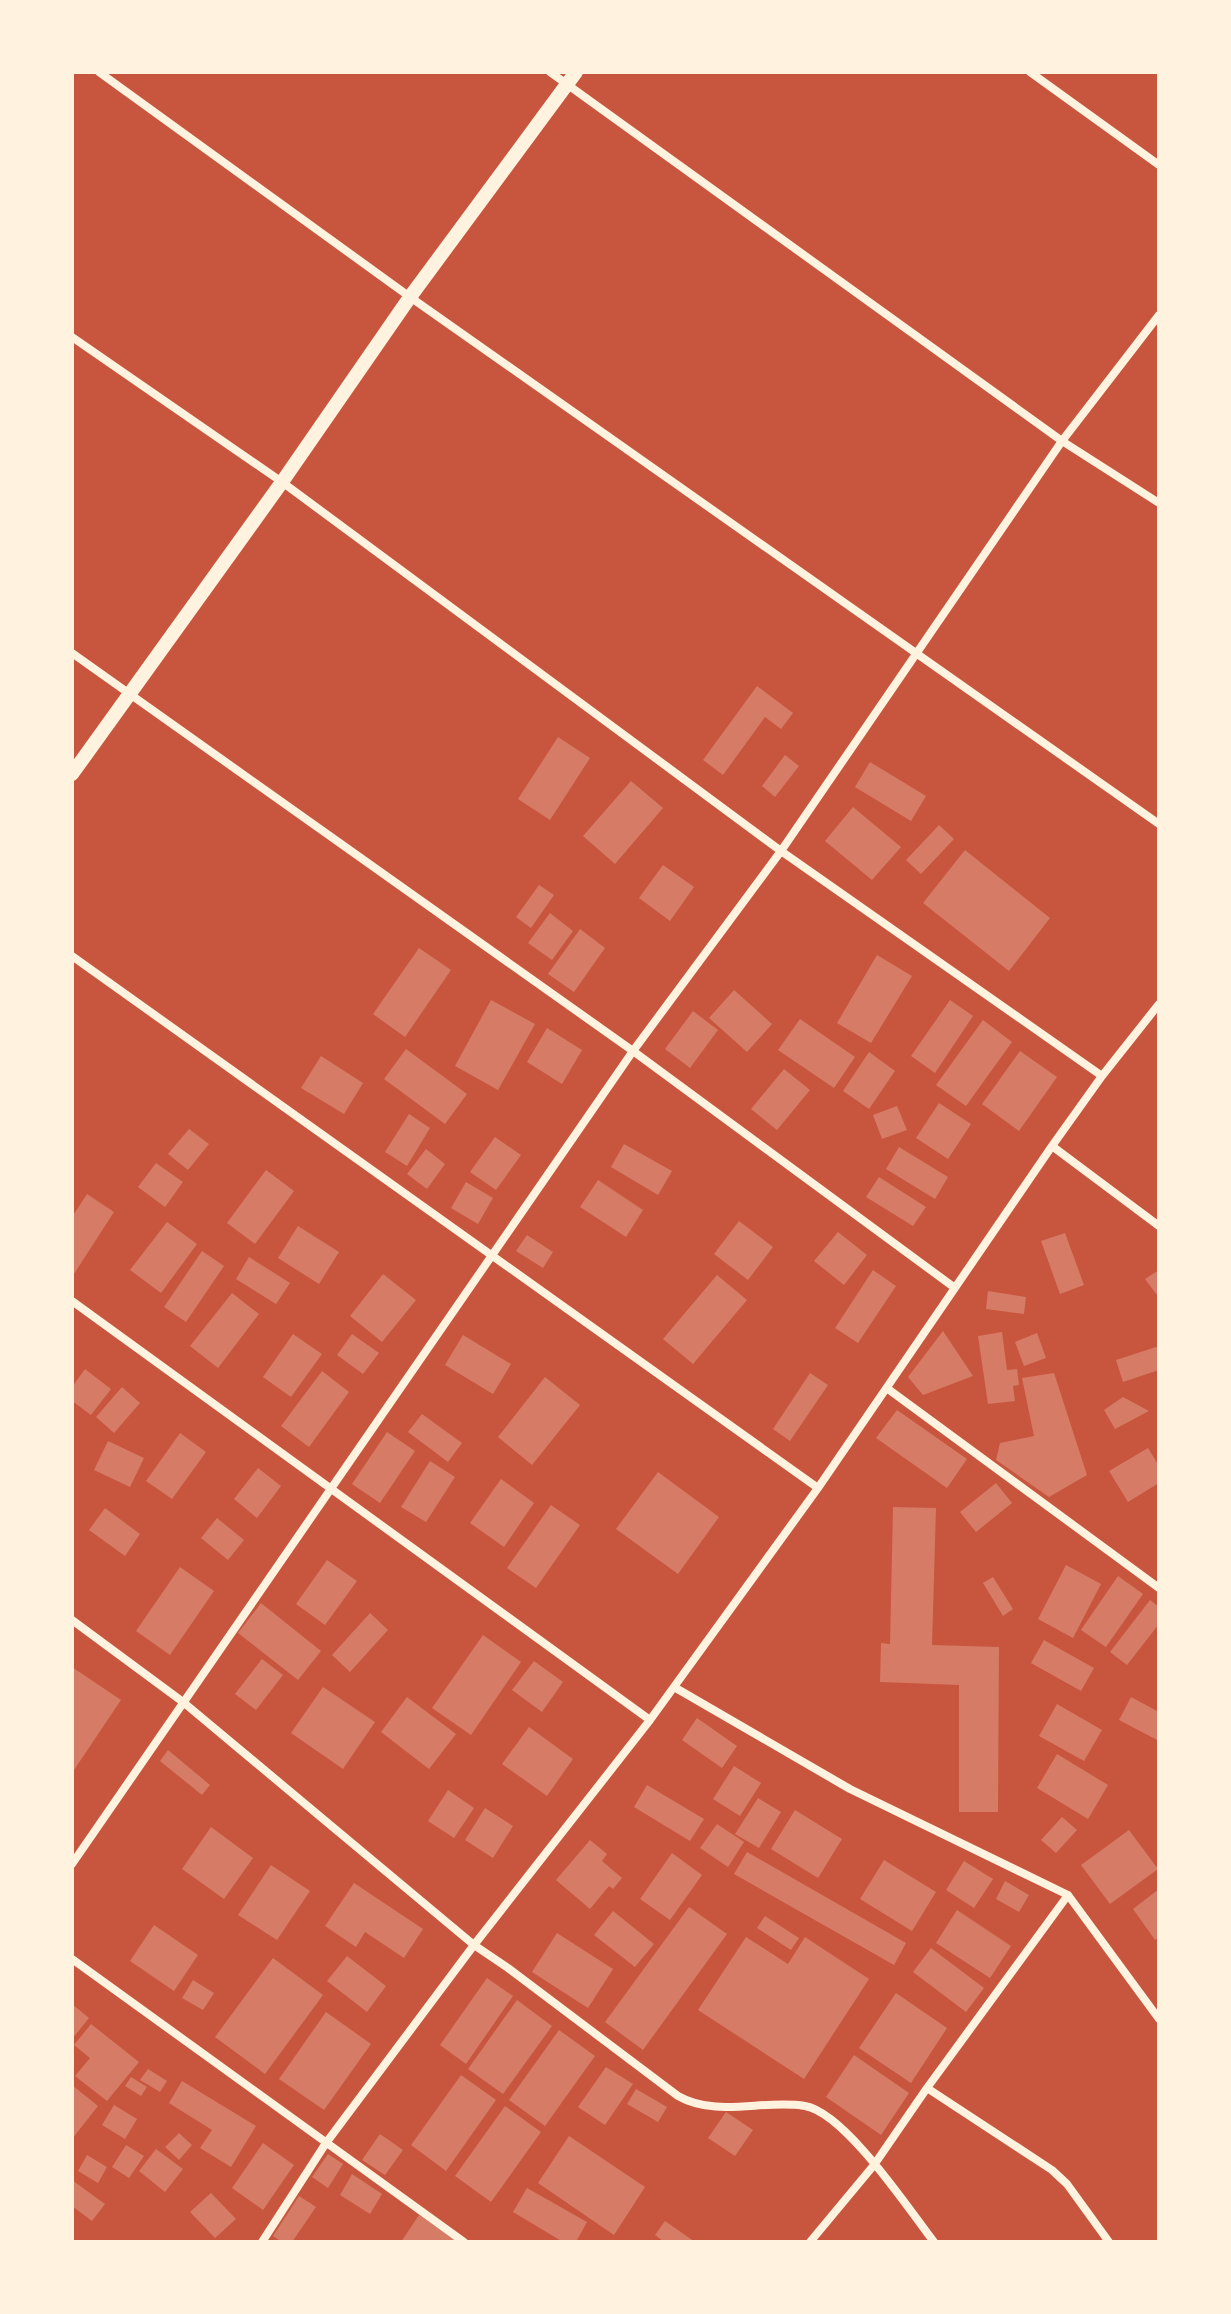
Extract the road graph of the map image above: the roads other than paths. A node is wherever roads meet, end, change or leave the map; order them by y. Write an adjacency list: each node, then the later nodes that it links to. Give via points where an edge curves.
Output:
1 (99, 72): 6 (street)
2 (550, 72): 4 (street)
3 (1030, 72): 5 (street)
4 (572, 78): 6 (street); 9 (street)
5 (1159, 165)
6 (410, 297): 10 (street); 13 (street)
7 (1159, 315): 9 (street)
8 (72, 337): 10 (street)
9 (1062, 441): 11 (street); 13 (street)
10 (282, 482): 14 (street); 17 (street)
11 (1159, 503)
12 (72, 653): 14 (street)
13 (918, 654): 16 (street); 17 (street)
14 (128, 695): 15 (street); 20 (street)
15 (72, 774)
16 (1159, 824)
17 (781, 851): 20 (street); 21 (street)
18 (72, 956): 24 (street)
19 (1159, 1004): 21 (street)
20 (633, 1051): 24 (street); 25 (street)
21 (1102, 1076): 22 (street)
22 (1052, 1146): 23 (street); 25 (street)
23 (1159, 1226)
24 (494, 1256): 28 (street); 29 (street)
25 (955, 1288): 27 (street)
26 (72, 1301): 28 (street)
27 (888, 1389): 29 (street); 30 (street)
28 (331, 1488): 33 (street); 34 (street)
29 (818, 1488): 32 (street)
30 (1159, 1588)
31 (72, 1620): 33 (street)
32 (674, 1687): 34 (street); 36 (street, via 850,1789)
33 (183, 1702): 35 (street); 37 (street)
34 (650, 1720): 37 (street)
35 (72, 1864)
36 (1068, 1895): 39 (street); 40 (street)
37 (474, 1945): 41 (street); 42 (street, via 678,2096 710,2107 818,2109)
38 (72, 1959): 41 (street)
39 (1159, 2019)
40 (927, 2088): 42 (street); 47 (street, via 1052,2170)
41 (326, 2143): 43 (street); 44 (street)
42 (874, 2165): 45 (street); 46 (street)
43 (262, 2242)
44 (464, 2242)
45 (810, 2242)
46 (934, 2242)
47 (1109, 2242)

